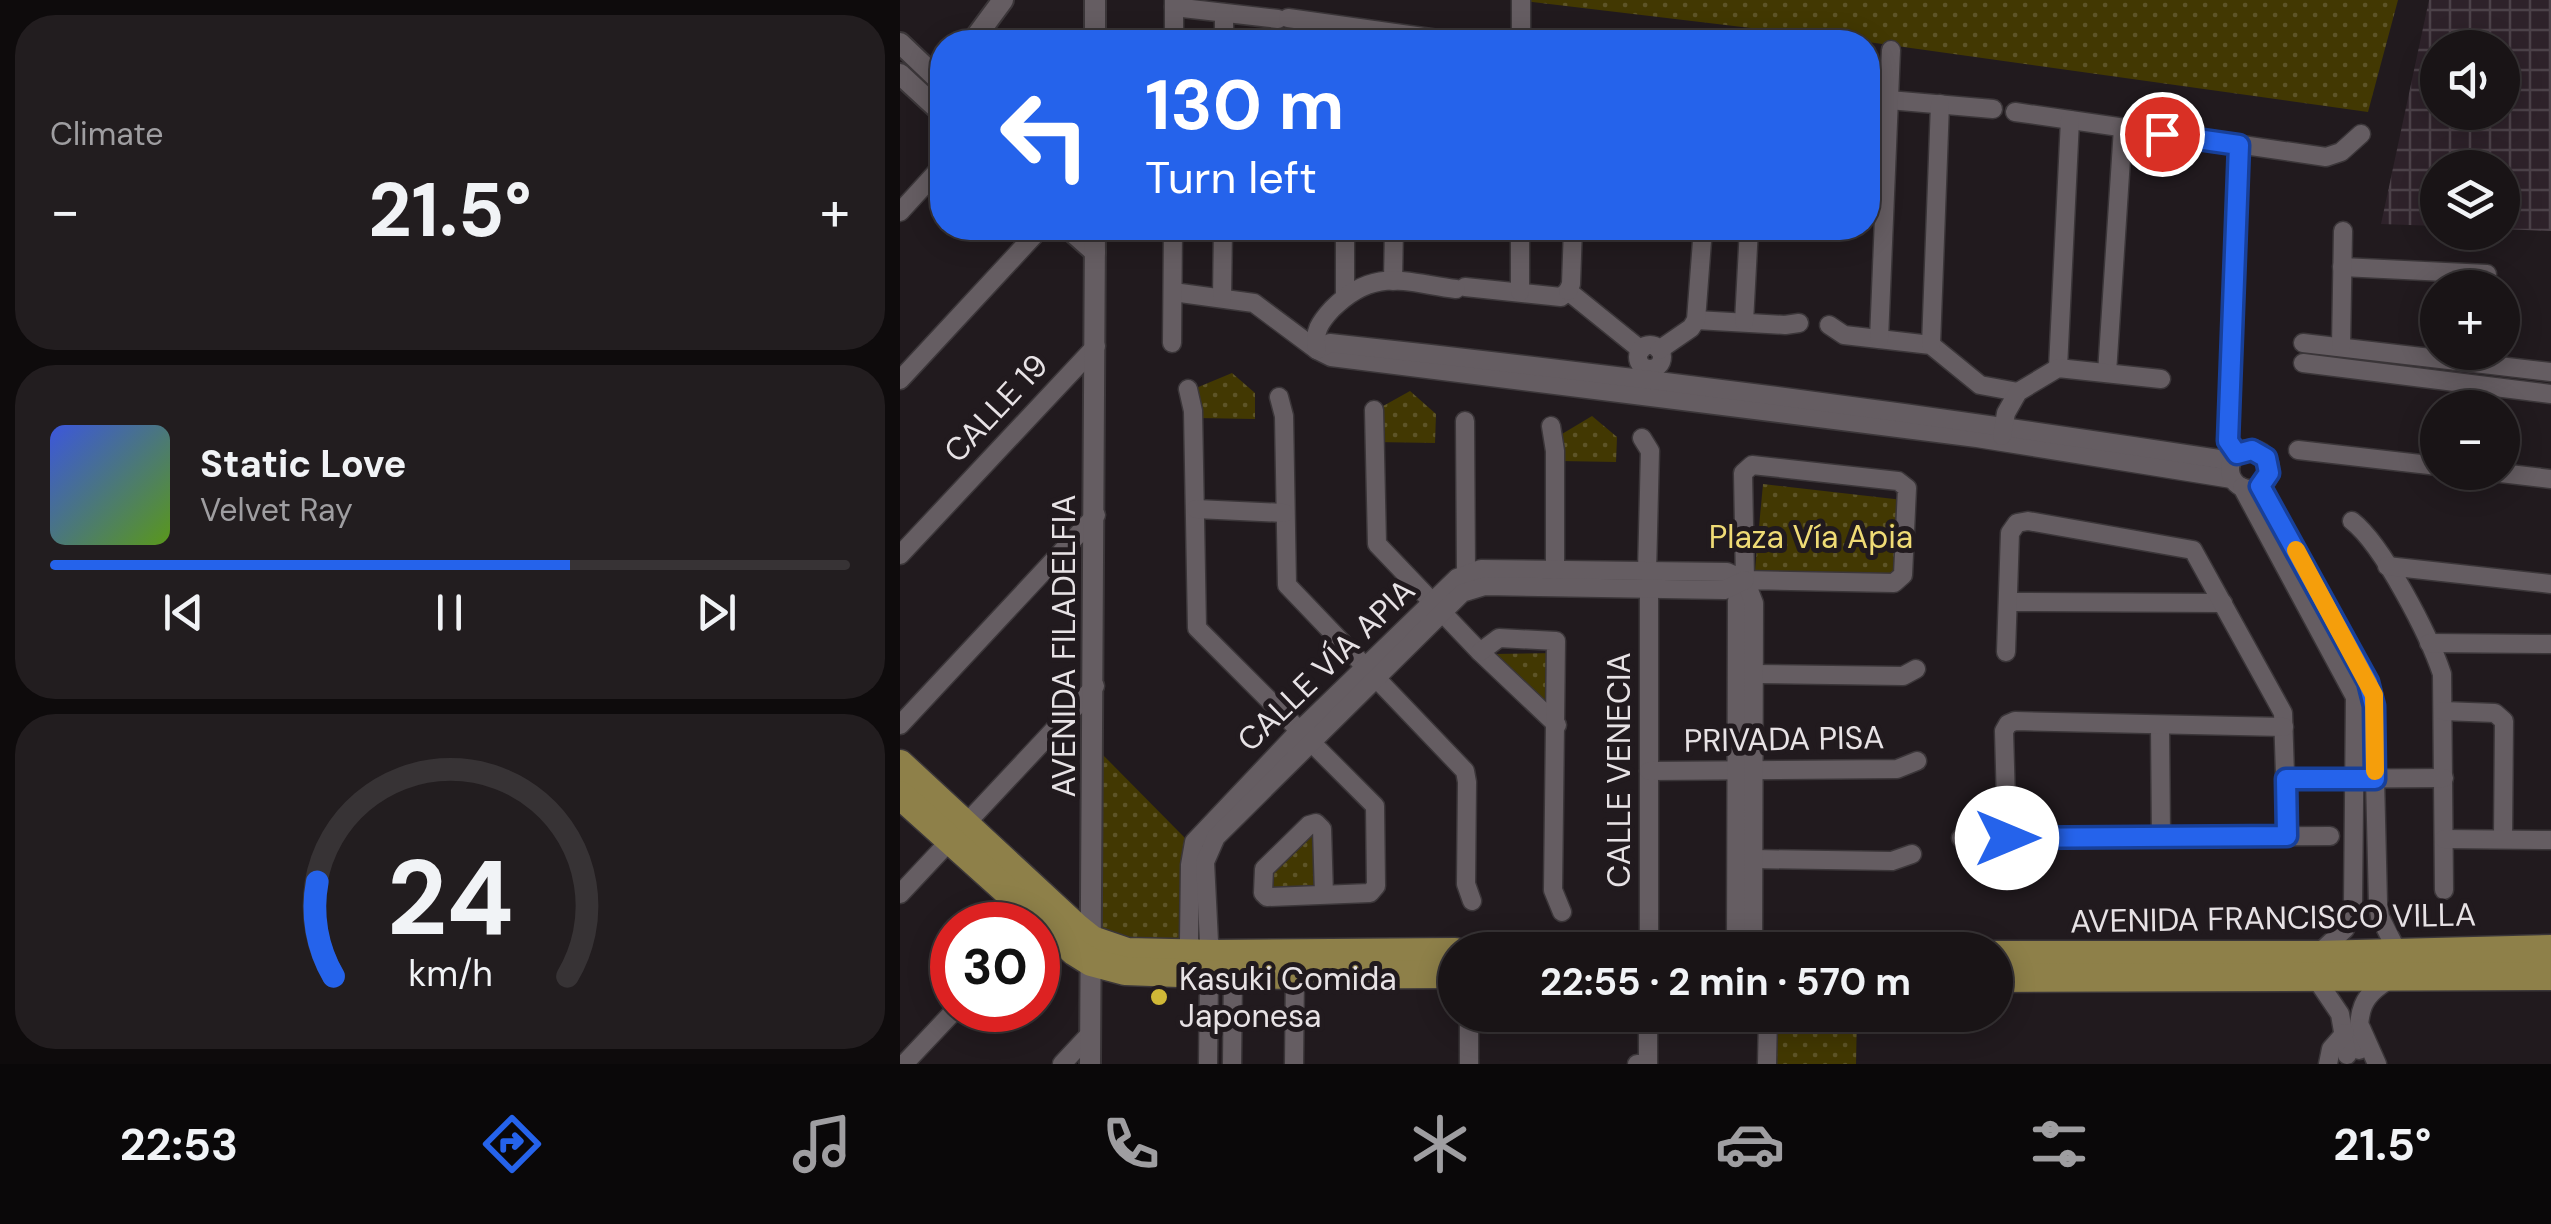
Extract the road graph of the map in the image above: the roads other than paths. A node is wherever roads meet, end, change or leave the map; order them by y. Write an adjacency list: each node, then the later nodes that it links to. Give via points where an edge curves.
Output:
1 (1003, 0): 6 (street)
2 (1094, 0): 7 (street)
3 (1521, 0): 11 (street)
4 (1174, 3): 5 (street); 8 (street)
5 (1224, 13): 9 (street); 10 (street)
6 (981, 30)
7 (1094, 30)
8 (1174, 30)
9 (1224, 30)
10 (1331, 30)
11 (1521, 30)
12 (900, 43): 14 (street)
13 (1891, 50): 16 (street)
14 (930, 72)
15 (900, 74): 17 (street)
16 (1889, 100): 18 (street); 52 (street)
17 (930, 102)
18 (1940, 104): 19 (street); 55 (street)
19 (1993, 109)
20 (2015, 112): 21 (street)
21 (2070, 120): 22 (street); 63 (street)
22 (2122, 128): 24 (street); 65 (street)
23 (2361, 134): 24 (street, via 2326,157)
24 (2239, 145): 82 (street, via 2228,441)
25 (930, 179): 26 (street)
26 (900, 212)
27 (2343, 231): 40 (street)
28 (1031, 240): 67 (street)
29 (1082, 240): 39 (street)
30 (1095, 240): 39 (street, AVENIDA FILADELFIA)
31 (1173, 240): 44 (street)
32 (1223, 240): 47 (street)
33 (1346, 240): 46 (street)
34 (1394, 240): 42 (street)
35 (1520, 240): 45 (street)
36 (1573, 240): 43 (street)
37 (1701, 240): 48 (street)
38 (1748, 240): 49 (street)
39 (1095, 252): 56 (street, AVENIDA FILADELFIA)
40 (2342, 267): 41 (street); 57 (street)
41 (2420, 274)
42 (1393, 281): 45 (street); 46 (street, via 1377,280)
43 (1568, 291): 45 (street); 59 (street)
44 (1173, 292): 47 (street); 53 (street)
45 (1520, 292)
46 (1345, 296): 58 (street, via 1318,324)
47 (1222, 298): 58 (street, via 1254,303)
48 (1696, 320): 49 (street); 59 (street)
49 (1744, 322): 50 (street)
50 (1799, 323)
51 (1829, 325): 52 (street, via 1844,335)
52 (1879, 338): 55 (street)
53 (1172, 343)
54 (2303, 343): 57 (street)
55 (1931, 345): 69 (street)
56 (1096, 346): 87 (street, AVENIDA FILADELFIA); 89 (street, CALLE 19)
57 (2340, 348): 60 (street)
58 (1316, 350): 68 (street, via 1339,344)
59 (1650, 350): 68 (street, via 1661,362)
60 (2420, 353)
61 (2302, 363): 72 (street)
62 (2520, 366): 64 (street)
63 (2058, 368): 65 (street); 71 (street)
64 (2551, 372)
65 (2108, 373): 66 (street)
66 (2161, 379)
67 (900, 380)
68 (1650, 381): 77 (street)
69 (1980, 385): 71 (street); 77 (street)
70 (1188, 389): 85 (street)
71 (2018, 392): 78 (street)
72 (2551, 394)
73 (1279, 397): 86 (street)
74 (1374, 410): 98 (street, via 1377,544)
75 (1465, 420): 92 (street)
76 (1551, 426): 91 (street)
77 (1979, 430): 78 (street)
78 (2002, 433): 82 (street)
79 (1642, 438): 93 (street, CALLE VENECIA, via 1650,451)
80 (2298, 450): 81 (street)
81 (2420, 464)
82 (2241, 473): 117 (street, via 2355,697); 120 (street, via 2374,695)
83 (2520, 475): 84 (street)
84 (2551, 479)
85 (1196, 509): 86 (street); 112 (street, via 1197,628)
86 (1284, 513): 104 (street, via 1287,585)
87 (1096, 515): 106 (street, AVENIDA FILADELFIA); 108 (street)
88 (2352, 521): 90 (street)
89 (900, 555)
90 (2388, 566): 95 (street); 99 (street)
91 (1555, 570): 92 (street, via 1481,569); 93 (street)
92 (1468, 580): 93 (street, via 1485,586); 98 (street, CALLE VÍA APIA)
93 (1648, 580): 94 (street, via 1724,590); 116 (street, CALLE VENECIA)
94 (1746, 580): 94 (street, via 1899,580 1906,488 1898,480 1752,464 1743,473); 105 (street, via 1754,603); 115 (street, via 1737,602)
95 (2551, 584)
96 (2009, 602): 97 (street); 97 (street, via 2010,532 2028,521 2192,550); 102 (street)
97 (2224, 603): 111 (street, via 2280,703)
98 (1438, 609): 101 (street); 104 (street, CALLE VÍA APIA)
99 (2429, 643): 100 (street); 107 (street, via 2442,674)
100 (2551, 644)
101 (1480, 652): 109 (street); 109 (street, via 1499,638 1556,641)
102 (2006, 652)
103 (1916, 669): 105 (street, via 1902,676)
104 (1372, 673): 112 (street, CALLE VÍA APIA); 136 (street, via 1465,771 1466,884)
105 (1754, 674): 115 (street)
106 (1094, 686): 122 (street); 144 (street, AVENIDA FILADELFIA)
107 (2443, 711): 118 (street); 129 (street, via 2496,713 2504,722)
108 (900, 725)
109 (1558, 725): 138 (street, via 1553,890)
110 (2160, 726): 111 (street); 125 (street); 127 (street, via 2008,724)
111 (2284, 727): 119 (street)
112 (1305, 737): 135 (street, via 1376,812 1374,890); 147 (street, CALLE VÍA APIA, via 1208,850)
113 (1917, 761): 115 (street, PRIVADA PISA, via 1897,770)
114 (900, 764): 122 (main road)
115 (1745, 770): 116 (street, PRIVADA PISA); 132 (street); 140 (street)
116 (1649, 771): 139 (street, CALLE VENECIA)
117 (2355, 778): 119 (street); 120 (street); 149 (street, via 2351,918)
118 (2444, 778): 120 (street); 128 (street)
119 (2286, 779): 123 (street)
120 (2375, 779): 148 (street, via 2380,917)
121 (900, 795): 122 (main road)
122 (956, 832): 134 (street); 137 (main road); 144 (main road)
123 (2287, 836): 124 (street); 125 (street)
124 (2330, 836)
125 (2162, 837): 127 (street)
126 (1960, 838): 127 (street)
127 (2007, 838)
128 (2444, 838): 129 (street); 133 (street)
129 (2504, 839): 130 (street)
130 (2551, 840)
131 (1912, 854): 132 (street, via 1892,860)
132 (1753, 859): 141 (street)
133 (2444, 890)
134 (900, 894)
135 (1324, 895): 135 (street, via 1322,829 1312,824 1264,869 1264,895)
136 (1472, 901)
137 (1018, 902)
138 (1562, 912)
139 (1649, 932)
140 (1737, 932)
141 (1753, 932)
142 (1060, 934): 144 (main road)
143 (2551, 949): 148 (main road, AVENIDA FRANCISCO VILLA)
144 (1092, 951): 147 (main road); 159 (street, AVENIDA FILADELFIA)
145 (1438, 953): 147 (main road)
146 (2013, 956): 149 (main road, AVENIDA FRANCISCO VILLA)
147 (1213, 964): 150 (main road); 160 (street, CALLE VÍA APIA); 162 (street, CALLE VÍA APIA)
148 (2396, 965): 149 (main road, AVENIDA FRANCISCO VILLA); 152 (main road, AVENIDA FRANCISCO VILLA); 154 (street, via 2368,994)
149 (2316, 966): 153 (main road, AVENIDA FRANCISCO VILLA); 154 (street)
150 (1296, 974): 151 (main road); 167 (street)
151 (1438, 974)
152 (2551, 976)
153 (2013, 977)
154 (2352, 1028): 161 (street); 172 (street, via 2330,1049); 173 (street, via 2368,1037)
155 (934, 1032): 163 (street)
156 (1470, 1032): 168 (street)
157 (1648, 1032): 170 (street)
158 (1768, 1032): 171 (street)
159 (1091, 1033): 164 (street); 165 (street, AVENIDA FILADELFIA)
160 (1208, 1044): 162 (street); 166 (street, CALLE VÍA APIA)
161 (2353, 1052)
162 (1232, 1055)
163 (904, 1064)
164 (1062, 1064)
165 (1090, 1064)
166 (1208, 1064)
167 (1294, 1064)
168 (1469, 1064)
169 (1638, 1064): 170 (street)
170 (1648, 1064)
171 (1768, 1064)
172 (2328, 1064)
173 (2377, 1064)

